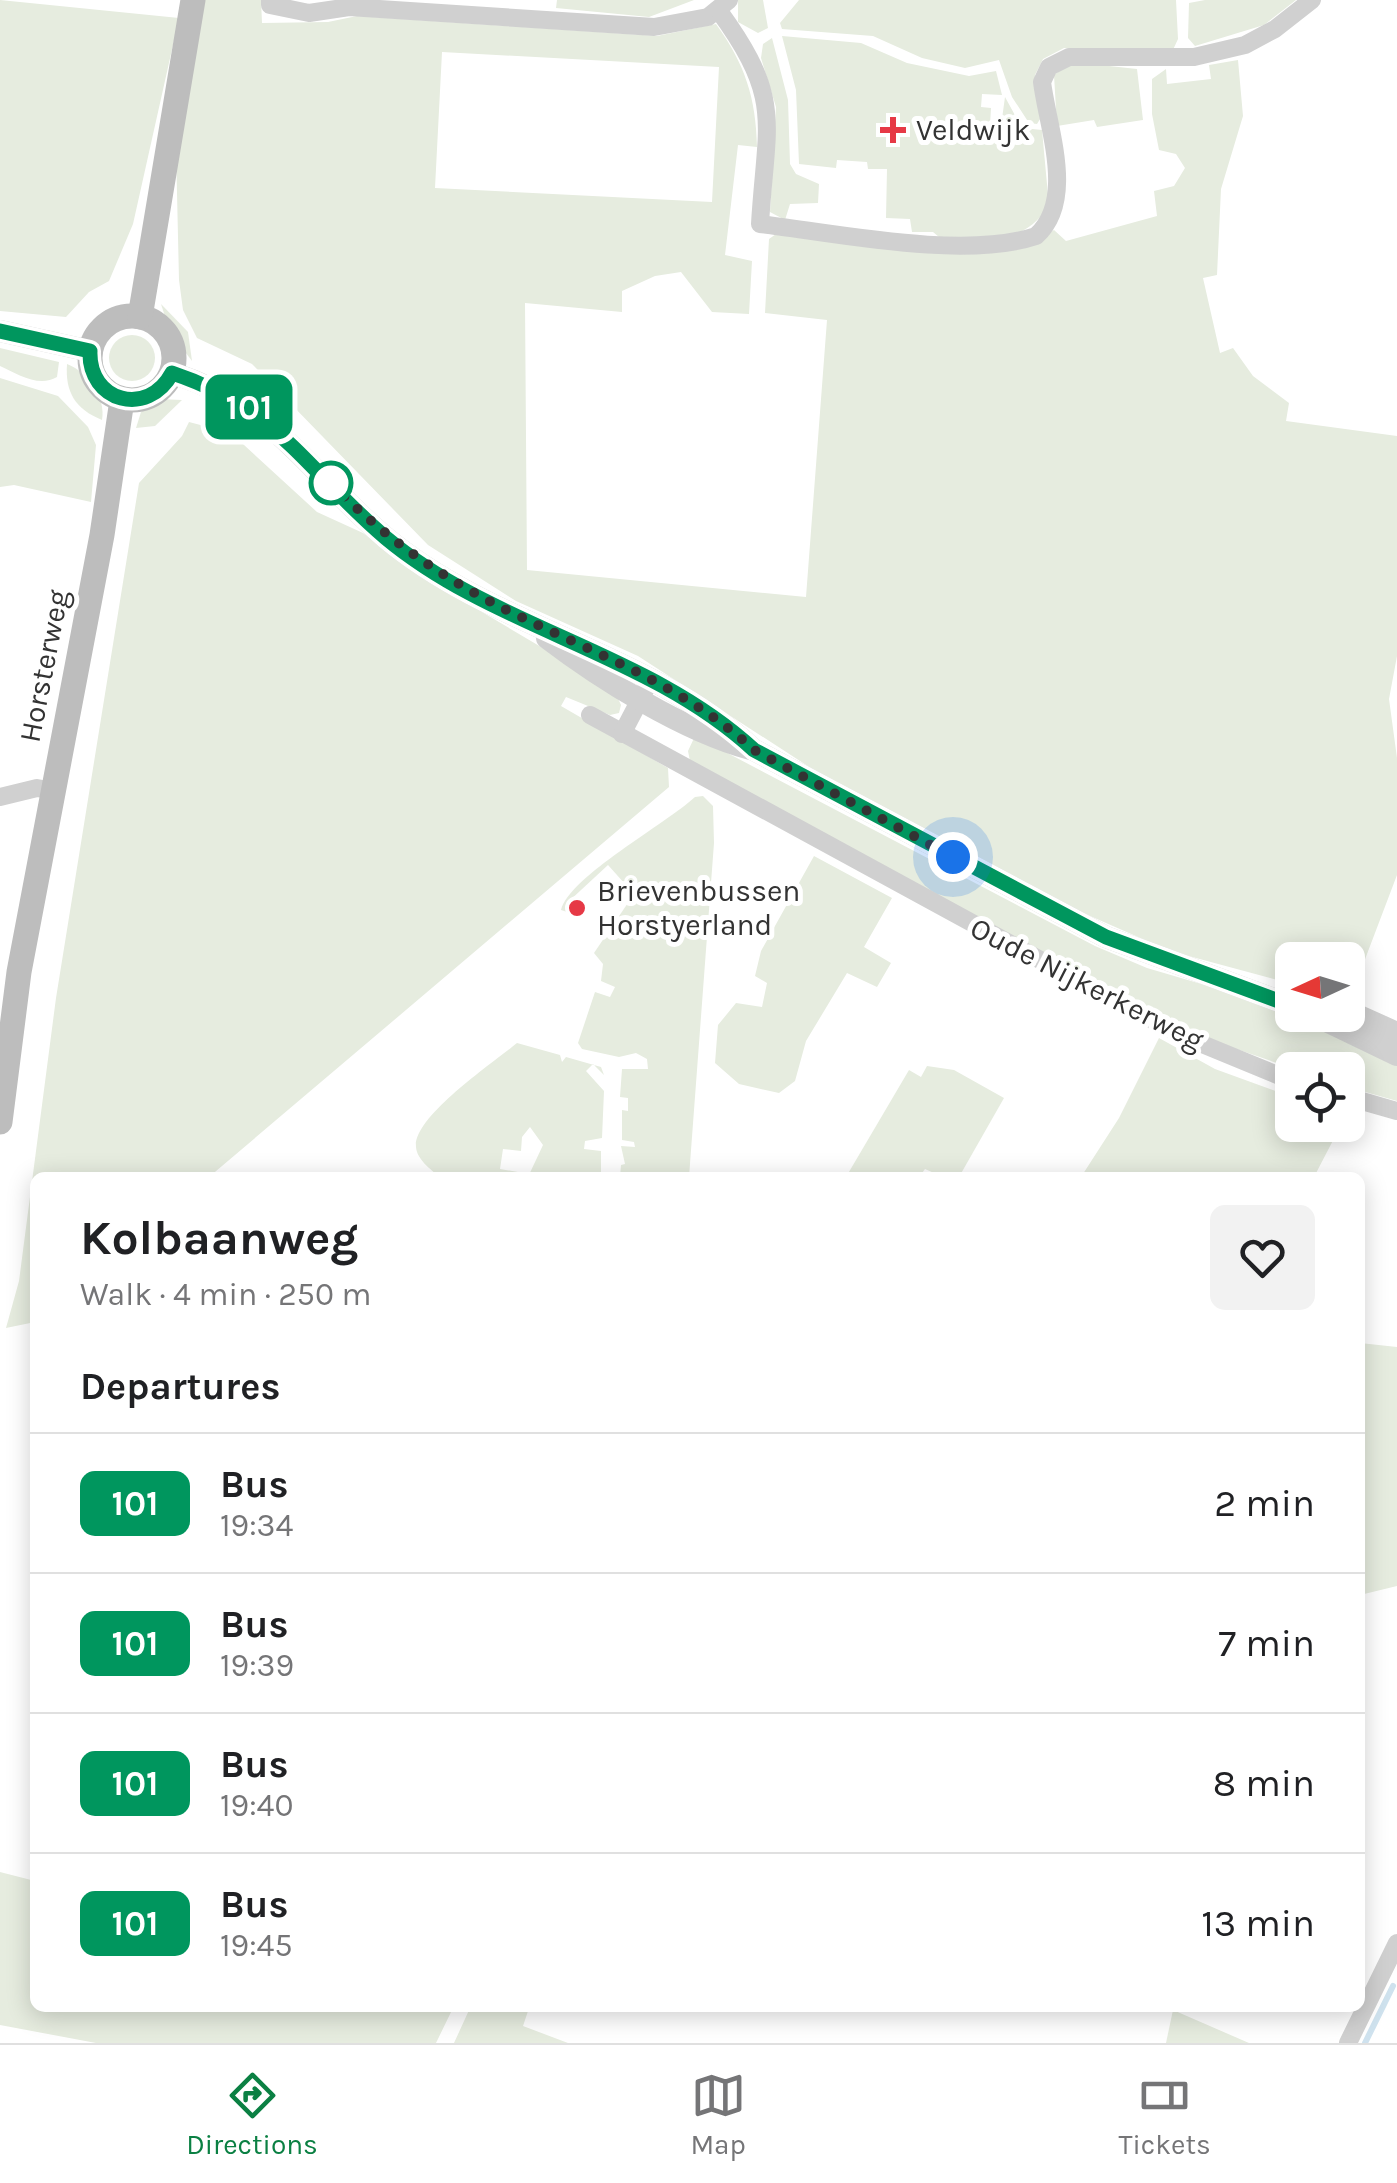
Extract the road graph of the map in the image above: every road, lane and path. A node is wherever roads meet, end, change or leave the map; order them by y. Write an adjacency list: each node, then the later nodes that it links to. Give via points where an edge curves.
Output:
1 (193, 0): 6 (main road)
2 (270, 0): 5 (street, via 309,13)
3 (1312, 0): 4 (street, via 1244,45 1194,57 1059,60 1042,82 1056,181 1052,217 1023,240 940,242 840,238 760,224 765,90)
4 (724, 5): 5 (street, via 676,25 635,27)
5 (449, 7)
6 (140, 316): 8 (main road, via 114,320); 9 (main road, via 169,338)
7 (0, 331): 8 (street)
8 (90, 351): 10 (main road, via 100,387)
9 (172, 373): 10 (main road, via 147,398); 11 (street, Oude Nijkerkerweg, via 254,410 386,538 522,618 586,645)
10 (122, 400): 14 (main road, Horsterweg)
11 (646, 688): 13 (street); 16 (street, Oude Nijkerkerweg, via 728,726 754,750 1106,937)
12 (590, 714): 13 (street, Oude Nijkerkerweg)
13 (622, 734): 23 (street, Oude Nijkerkerweg, via 1155,1022)
14 (54, 791): 15 (street); 26 (main road, Horsterweg, via 19,972)
15 (0, 796)
16 (1222, 980): 17 (street, Oude Nijkerkerweg); 18 (street, Oude Nijkerkerweg)
17 (1275, 988)
18 (1275, 1000)
19 (1365, 1019): 21 (street)
20 (1349, 1032): 22 (street)
21 (1397, 1033)
22 (1397, 1055)
23 (1275, 1075)
24 (1365, 1102): 25 (street)
25 (1397, 1111)
26 (0, 1122)
27 (1397, 1943): 28 (street)
28 (1365, 2008)
29 (1363, 2012): 30 (street)
30 (1348, 2043)

